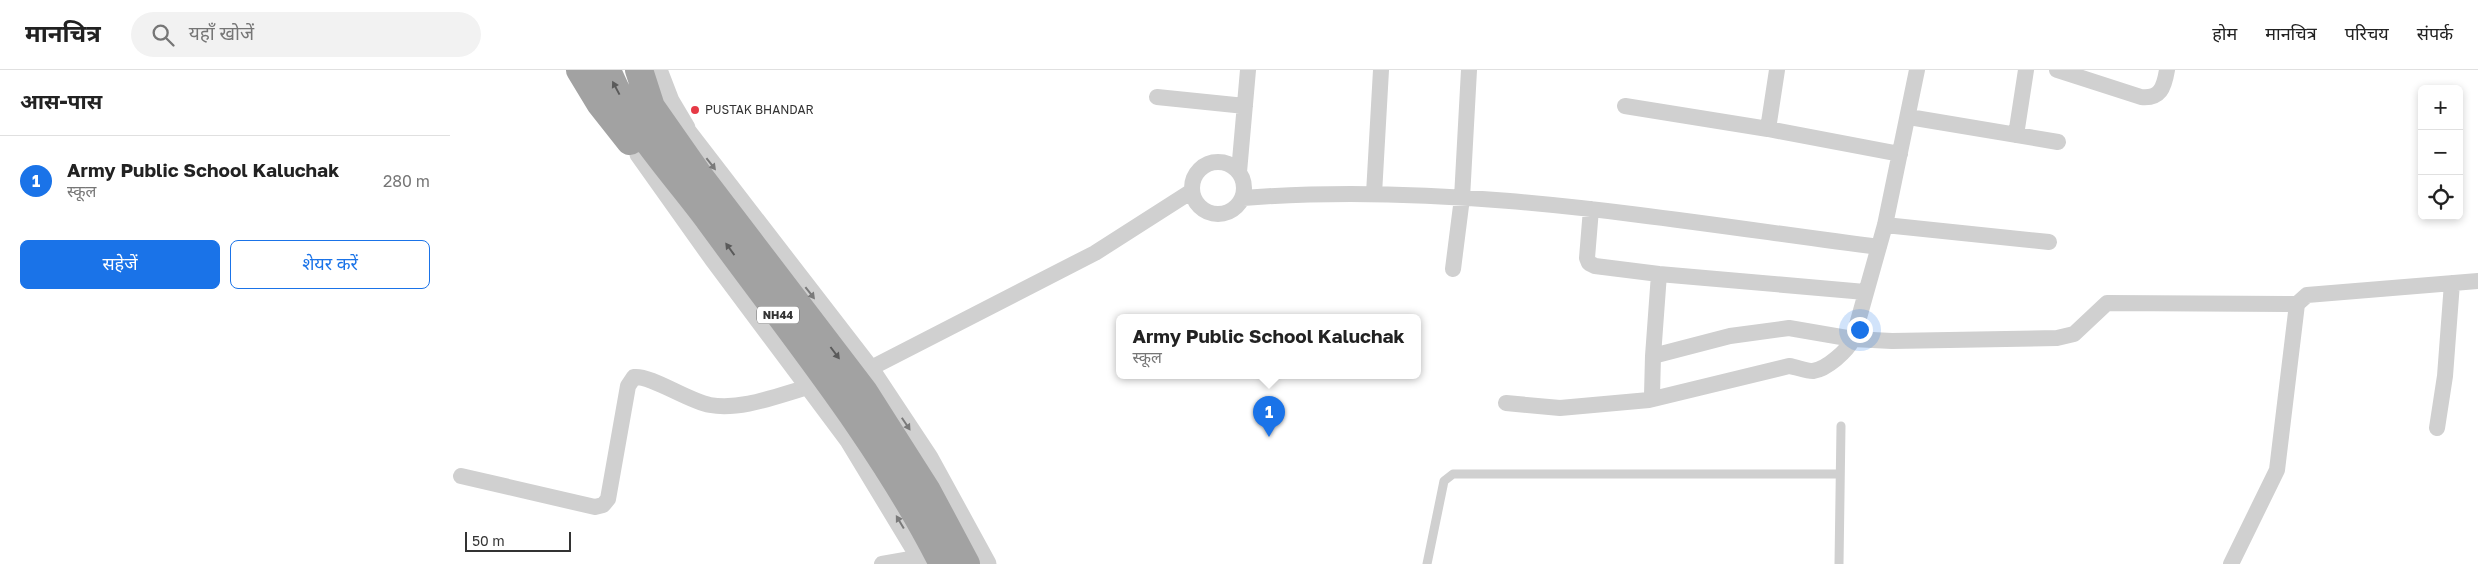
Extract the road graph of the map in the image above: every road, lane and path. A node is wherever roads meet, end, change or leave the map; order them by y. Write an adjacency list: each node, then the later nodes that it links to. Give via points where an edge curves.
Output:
1 (580, 70): 22 (highway, via 600,103)
2 (608, 70): 16 (highway, NH44, one-way to 2)
3 (639, 70): 16 (highway, NH44)
4 (657, 70): 19 (street)
5 (1248, 70): 14 (street)
6 (1381, 70): 26 (street)
7 (1469, 70): 28 (street)
8 (1778, 70): 18 (street)
9 (1917, 70): 17 (street)
10 (2026, 70): 20 (street)
11 (2057, 70): 12 (street, via 2151,98 2160,93)
12 (2167, 70)
13 (1157, 98): 14 (street)
14 (1245, 106): 24 (street)
15 (1625, 106): 18 (street)
16 (640, 110): 19 (street); 22 (street, via 635,143); 49 (highway, NH44, one-way to 16, via 874,446 702,210 665,165); 51 (highway, NH44, one-way to 51, via 700,177 864,392 927,491)
17 (1909, 117): 20 (street); 23 (street)
18 (1768, 129): 23 (street)
19 (687, 133): 41 (street, one-way to 41)
20 (2016, 135): 21 (street)
21 (2058, 142)
22 (640, 154): 42 (street)
23 (1900, 154): 30 (street)
24 (1239, 172): 25 (street, via 1225,163 1208,164 1195,175); 27 (street, via 1243,180)
25 (1192, 192): 27 (street, via 1199,207 1215,214 1232,211); 41 (street, via 1095,253)
26 (1374, 194): 27 (street); 28 (street)
27 (1242, 198)
28 (1462, 198): 29 (street); 33 (street)
29 (1591, 209): 32 (street); 34 (street, via 1589,263)
30 (1885, 225): 31 (street); 32 (street)
31 (2049, 242)
32 (1879, 247): 37 (street)
33 (1453, 269)
34 (1659, 274): 37 (street); 40 (street)
35 (2478, 281): 36 (street)
36 (2452, 284): 38 (street, via 2307,295); 46 (street, via 2445,376)
37 (1866, 292): 39 (street)
38 (2297, 304): 39 (street, via 2107,303 2074,334 2058,338 1902,341); 55 (street, via 2278,464)
39 (1853, 338): 40 (street, via 1789,328 1730,336); 43 (street, via 1846,349 1812,371 1789,366)
40 (1652, 356): 43 (street, via 1652,395)
41 (869, 369): 52 (street, one-way to 52, via 928,458)
42 (812, 386): 48 (street, via 726,406 693,400 644,378 634,377 628,386 608,498 603,505 595,507); 49 (street, one-way to 42)
43 (1649, 400): 44 (street, via 1560,408)
44 (1506, 403)
45 (1841, 426): 47 (lane)
46 (2437, 428)
47 (1840, 474): 53 (lane, via 1453,474 1444,481); 54 (lane)
48 (461, 476)
49 (930, 562): 50 (street)
50 (882, 564)
51 (966, 564)
52 (986, 564)
53 (1426, 564)
54 (1839, 564)
55 (2231, 564)

